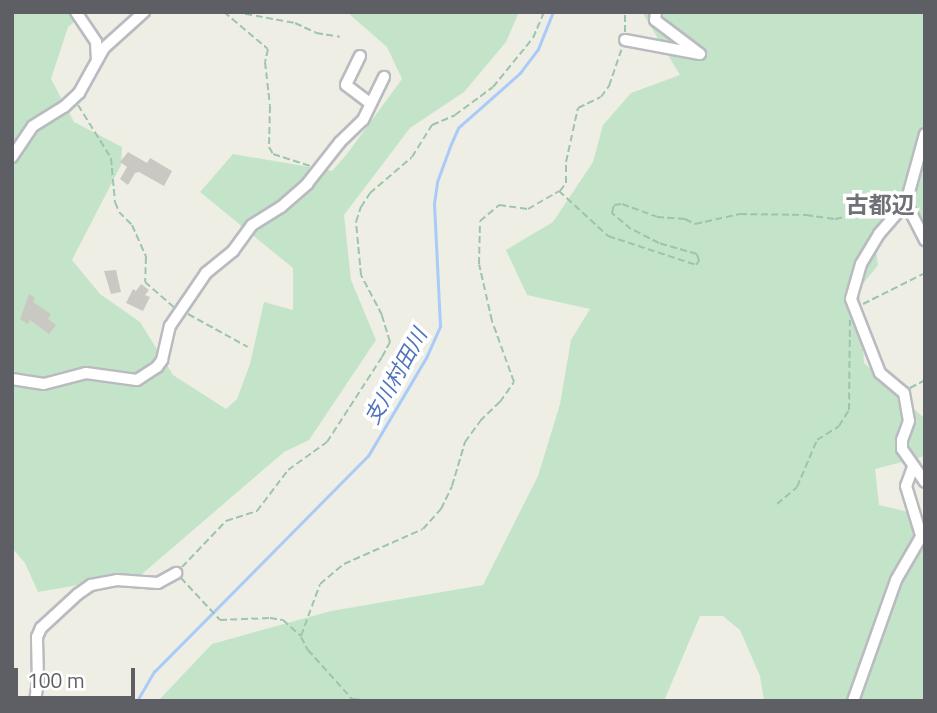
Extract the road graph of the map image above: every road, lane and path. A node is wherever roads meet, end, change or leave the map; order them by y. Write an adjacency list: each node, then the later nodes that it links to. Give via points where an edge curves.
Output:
1 (76, 12): 11 (street, via 96,42)
2 (144, 12): 11 (street)
3 (225, 12): 17 (path, via 268,49 269,147 273,154)
4 (235, 12): 8 (path)
5 (544, 12): 32 (path, via 533,38 493,87 455,115 432,125 412,157 369,193 361,207 356,222 361,275 383,315 390,342 327,442 288,470 257,511 226,522)
6 (625, 12): 9 (path)
7 (656, 12): 9 (street, via 654,20 700,54)
8 (340, 37)
9 (625, 40): 18 (path, via 609,86 601,97 579,108 566,162 566,183)
10 (360, 56): 14 (street, via 346,85)
11 (97, 60): 13 (street)
12 (384, 77): 14 (street)
13 (72, 99): 16 (street, via 33,126); 23 (path, via 99,133 111,158 115,202 132,225 146,257 145,282)
14 (371, 104): 17 (street, via 363,120)
15 (925, 134): 19 (street)
16 (12, 157)
17 (318, 169): 23 (street, via 281,207 252,225 233,251 206,273)
18 (559, 191): 19 (path, via 608,236 696,265 697,254 631,229 612,213 614,205 695,224 765,213 835,219); 33 (path, via 528,209 499,205 480,221 479,264 492,321 514,382 465,442 441,509 423,529 344,564 320,584)
19 (906, 204): 20 (street); 22 (street, via 879,234 861,264 851,299)
20 (925, 240)
21 (925, 273): 22 (path)
22 (854, 308): 27 (street, via 880,373); 30 (path, via 850,315 849,410 839,426 817,440 797,487)
23 (180, 311): 24 (path); 25 (street, via 170,326 162,360 137,380 86,373 44,384)
24 (248, 347)
25 (12, 379)
26 (925, 380): 27 (path)
27 (903, 392): 28 (street, via 909,421 902,449)
28 (913, 467): 29 (street); 31 (street, via 906,486)
29 (925, 482)
30 (778, 503)
31 (923, 532): 36 (street, via 896,580)
32 (176, 573): 33 (path, via 220,620 283,620); 34 (street, via 159,583 117,580 91,585 78,594 37,637)
33 (301, 636): 35 (path, via 352,699)
34 (35, 701)
35 (373, 701)
36 (853, 701)

